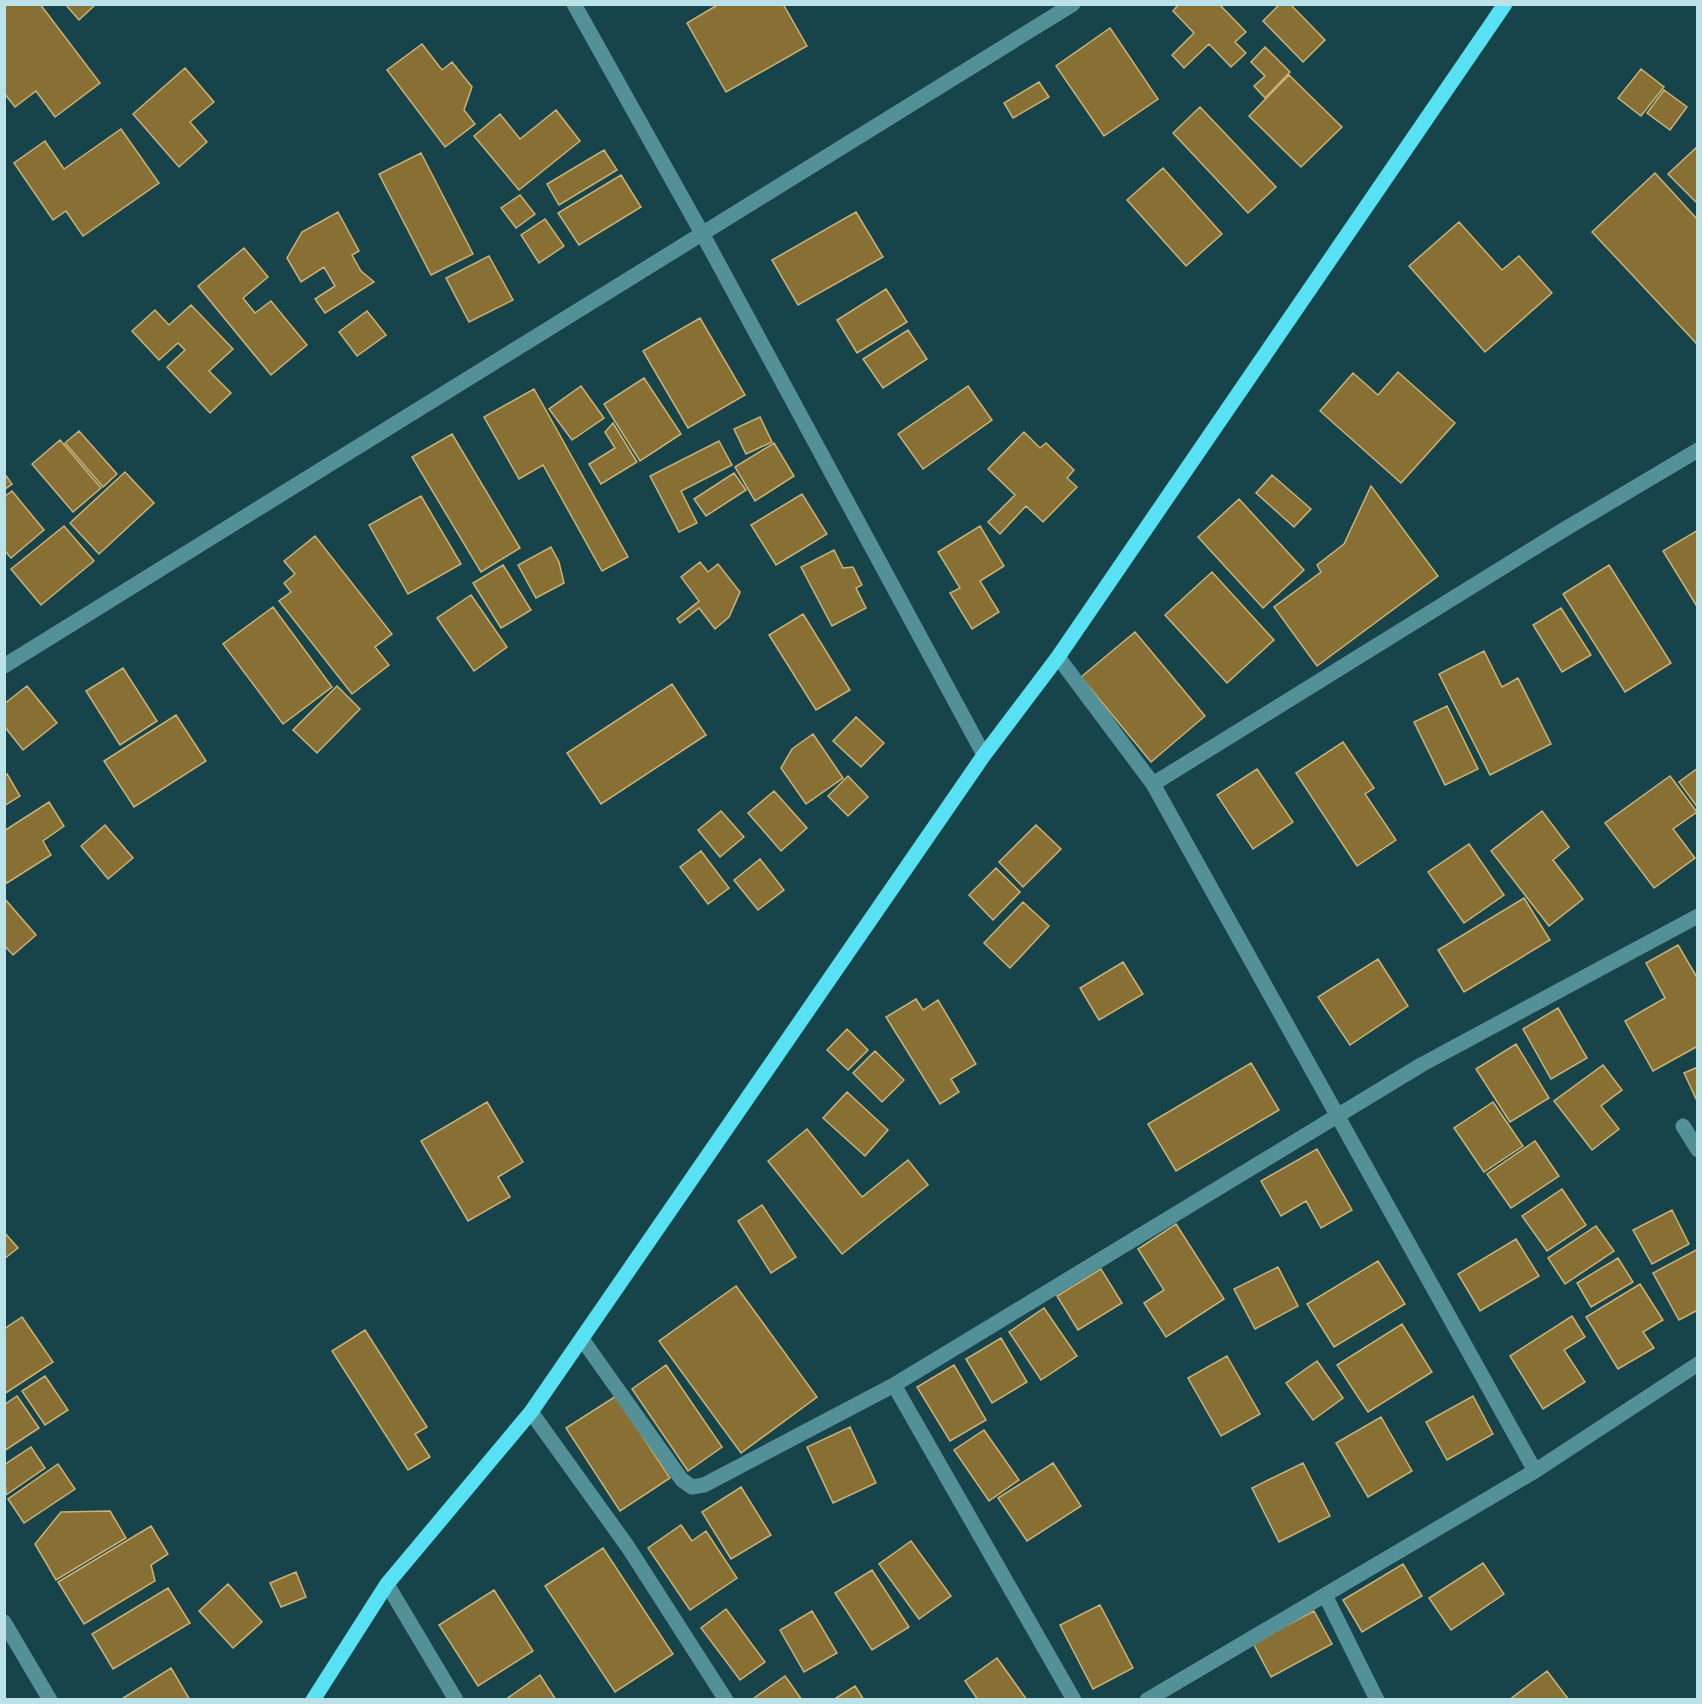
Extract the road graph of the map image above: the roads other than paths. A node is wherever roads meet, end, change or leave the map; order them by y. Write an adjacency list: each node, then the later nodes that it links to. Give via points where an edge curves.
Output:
1 (574, 4): 4 (street)
2 (1073, 4): 4 (street)
3 (1505, 4): 6 (main road)
4 (703, 235): 7 (street); 8 (street)
5 (1698, 450): 9 (street)
6 (1058, 657): 8 (main road); 9 (street)
7 (4, 666)
8 (984, 755): 14 (main road)
9 (1153, 784): 11 (street)
10 (1698, 916): 11 (street, via 1421,1065)
11 (1337, 1116): 16 (street); 18 (street)
12 (1683, 1126): 13 (street)
13 (1698, 1150)
14 (582, 1339): 16 (street, via 682,1480 692,1487 704,1485); 17 (main road)
15 (1698, 1364): 18 (street)
16 (894, 1385): 27 (street)
17 (531, 1412): 19 (main road); 26 (street, via 628,1547)
18 (1535, 1471): 20 (street)
19 (387, 1584): 24 (main road); 25 (street)
20 (1325, 1595): 22 (street); 28 (street)
21 (4, 1622): 23 (street)
22 (1148, 1699)
23 (50, 1700)
24 (313, 1700)
25 (456, 1700)
26 (726, 1700)
27 (1074, 1700)
28 (1377, 1700)

